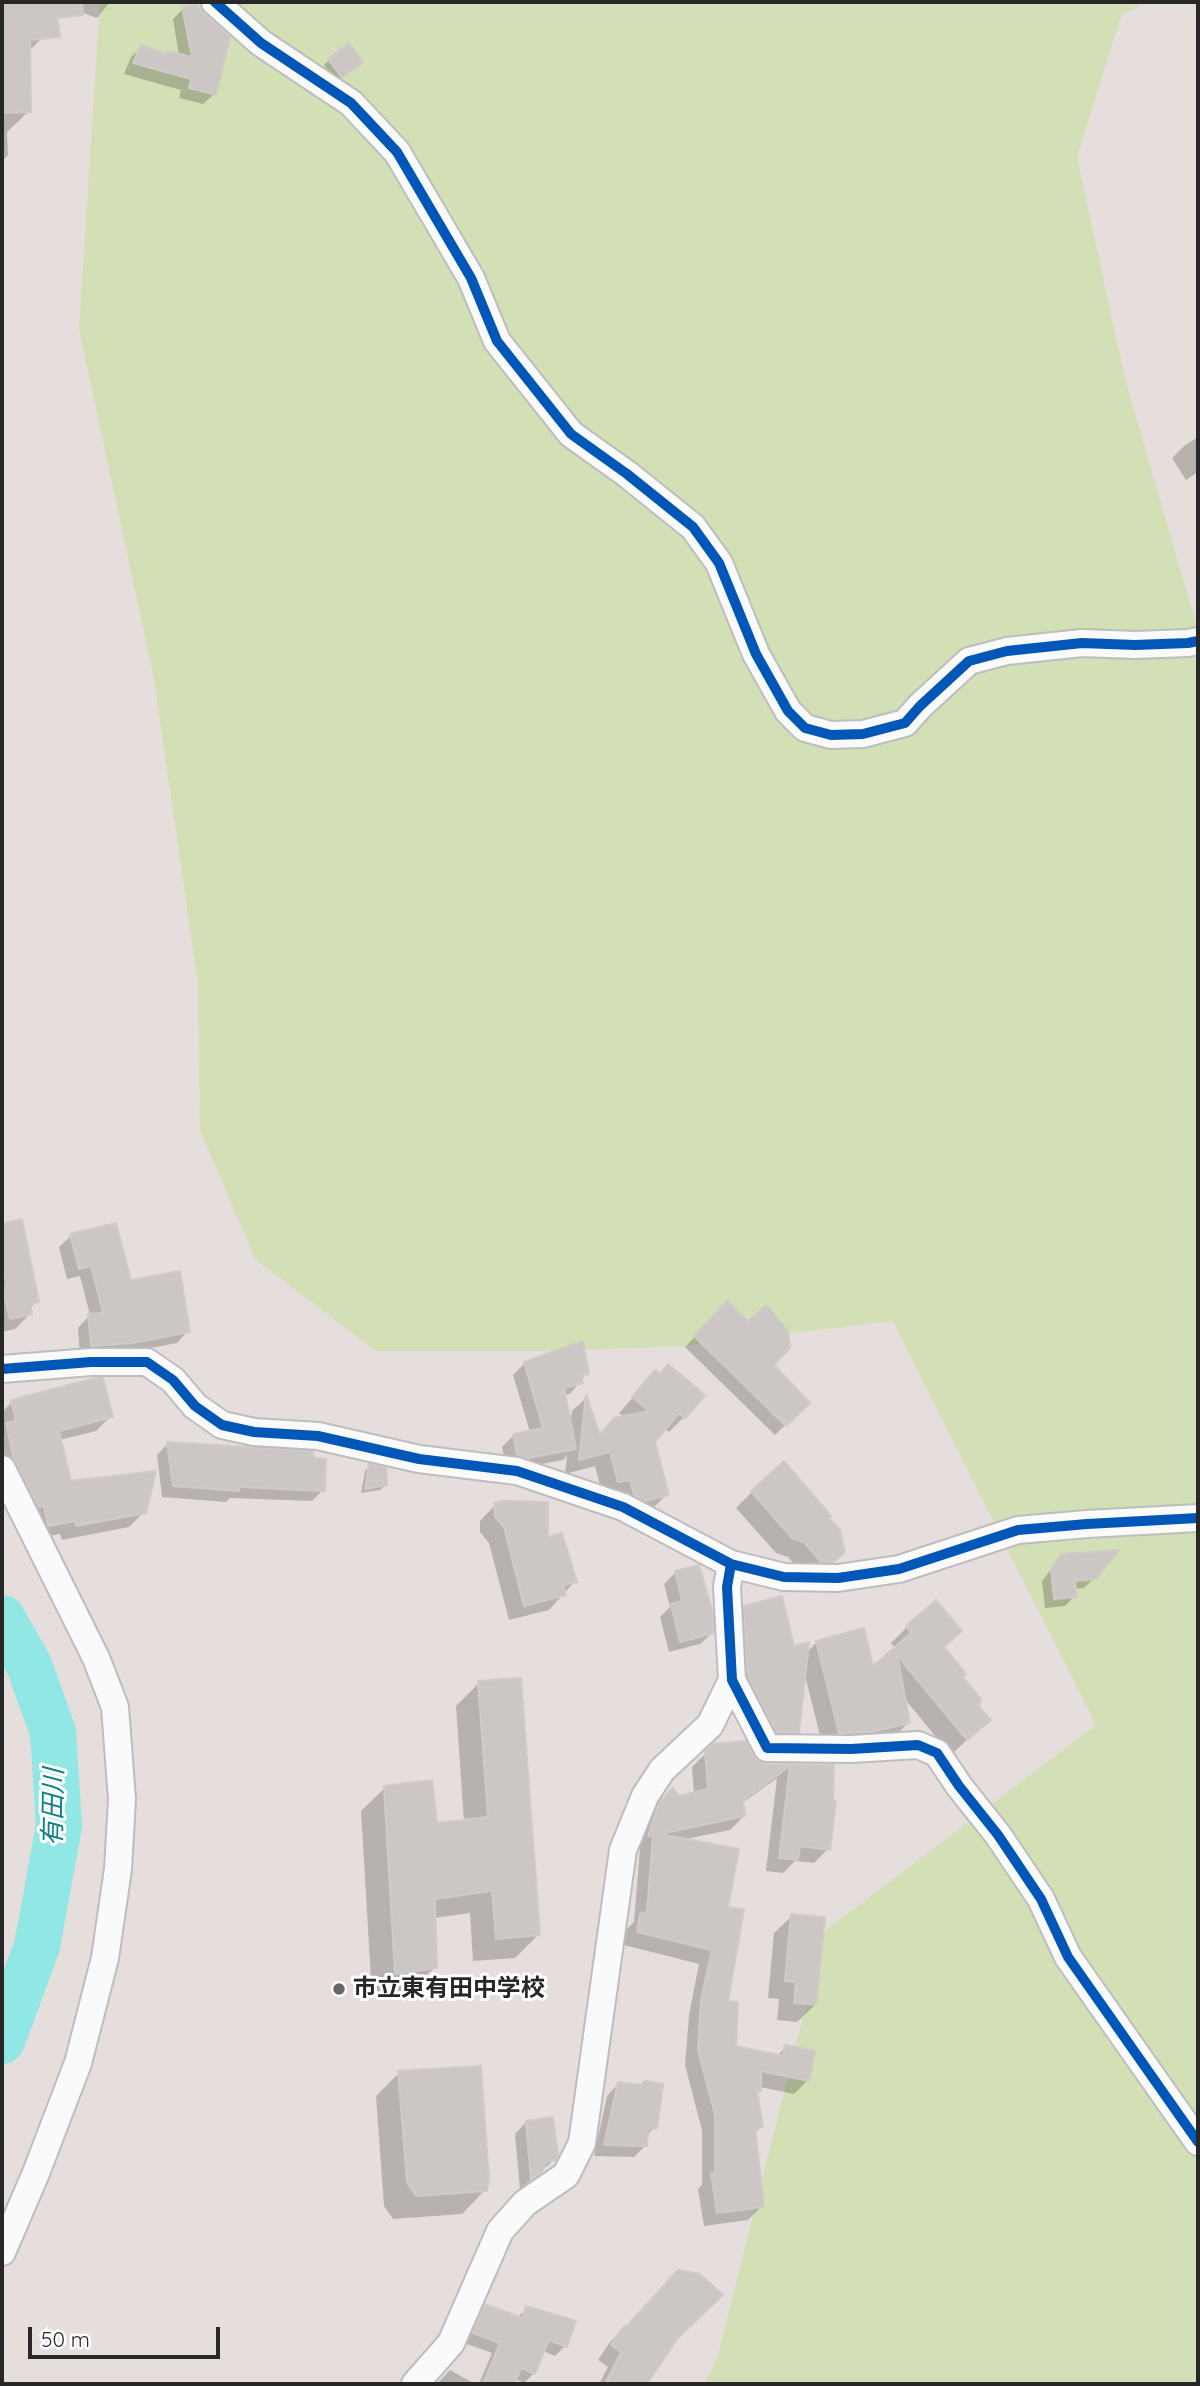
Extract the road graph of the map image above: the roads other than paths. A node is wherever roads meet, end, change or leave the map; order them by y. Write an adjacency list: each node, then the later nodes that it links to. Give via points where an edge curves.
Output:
1 (215, 2): 2 (street, via 261,43 351,103 397,152 471,278 497,341 571,434 693,527 719,563 756,654 788,711 805,728 831,735 863,734 905,723 969,661 1007,651 1082,643)
2 (1198, 641)
3 (2, 1369): 6 (street, via 147,1362 222,1425 318,1436 419,1459 517,1471 622,1507)
4 (2, 1469): 9 (street, via 96,1658 115,1707 122,1799 105,1958 78,2063)
5 (1198, 1518): 6 (street, via 1018,1530 899,1569 838,1578 784,1577)
6 (731, 1563): 7 (street, via 727,1587)
7 (732, 1680): 8 (street, via 768,1748 918,1745 937,1753 1041,1899 1068,1957); 10 (street, via 710,1725 662,1770 645,1796 623,1850 582,2143 566,2175 525,2203 500,2231 451,2343)
8 (1198, 2142)
9 (2, 2252)
10 (415, 2384)

